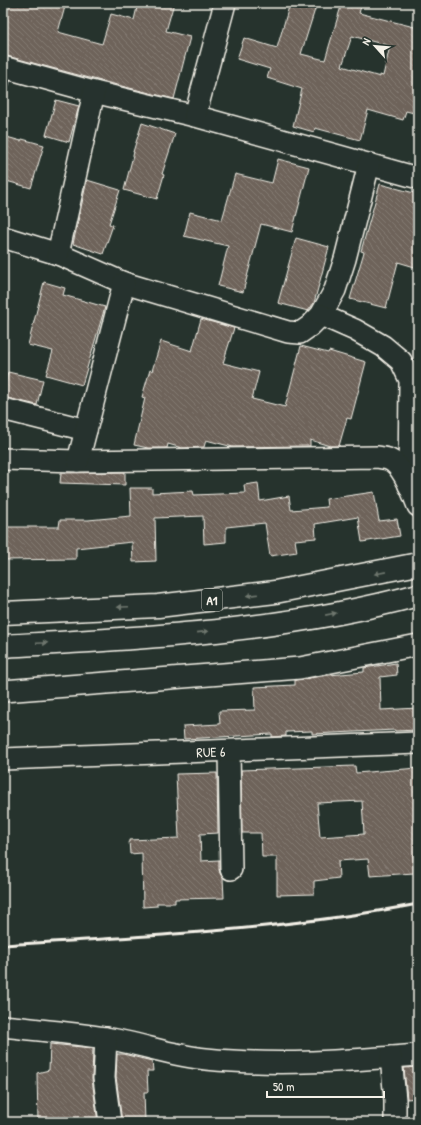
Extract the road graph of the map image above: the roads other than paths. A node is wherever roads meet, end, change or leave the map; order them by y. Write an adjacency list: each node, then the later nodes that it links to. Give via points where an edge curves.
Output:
1 (225, 3): 4 (street)
2 (3, 67): 3 (street)
3 (94, 92): 4 (street); 8 (street)
4 (195, 116): 5 (street)
5 (369, 164): 6 (street); 10 (street, via 346,259 335,290)
6 (418, 178)
7 (3, 237): 8 (street)
8 (58, 254): 9 (street)
9 (124, 283): 10 (street, via 288,332 300,333); 12 (street)
10 (321, 315): 15 (street, via 384,346 401,361 410,380)
11 (3, 409): 12 (street)
12 (86, 430): 14 (street)
13 (3, 458): 14 (street)
14 (78, 461): 15 (street, via 378,457 389,459 398,467)
15 (409, 485): 16 (street)
16 (418, 506)
17 (418, 564): 19 (main road, A1, one-way to 19, via 275,592 158,606)
18 (418, 595): 21 (main road, A1, one-way to 18, via 164,636 263,625)
19 (3, 613)
20 (418, 645): 22 (street, via 300,668)
21 (3, 646)
22 (3, 691)
23 (418, 743): 24 (street, RUE 6)
24 (229, 751): 25 (street, RUE 6); 26 (street)
25 (3, 759)
26 (231, 869)
27 (3, 1026): 28 (street)
28 (106, 1038): 30 (street, via 205,1059 298,1063); 31 (street, via 104,1078)
29 (418, 1055): 30 (street)
30 (391, 1058): 32 (street, via 395,1100)
31 (110, 1122)
32 (394, 1122)

